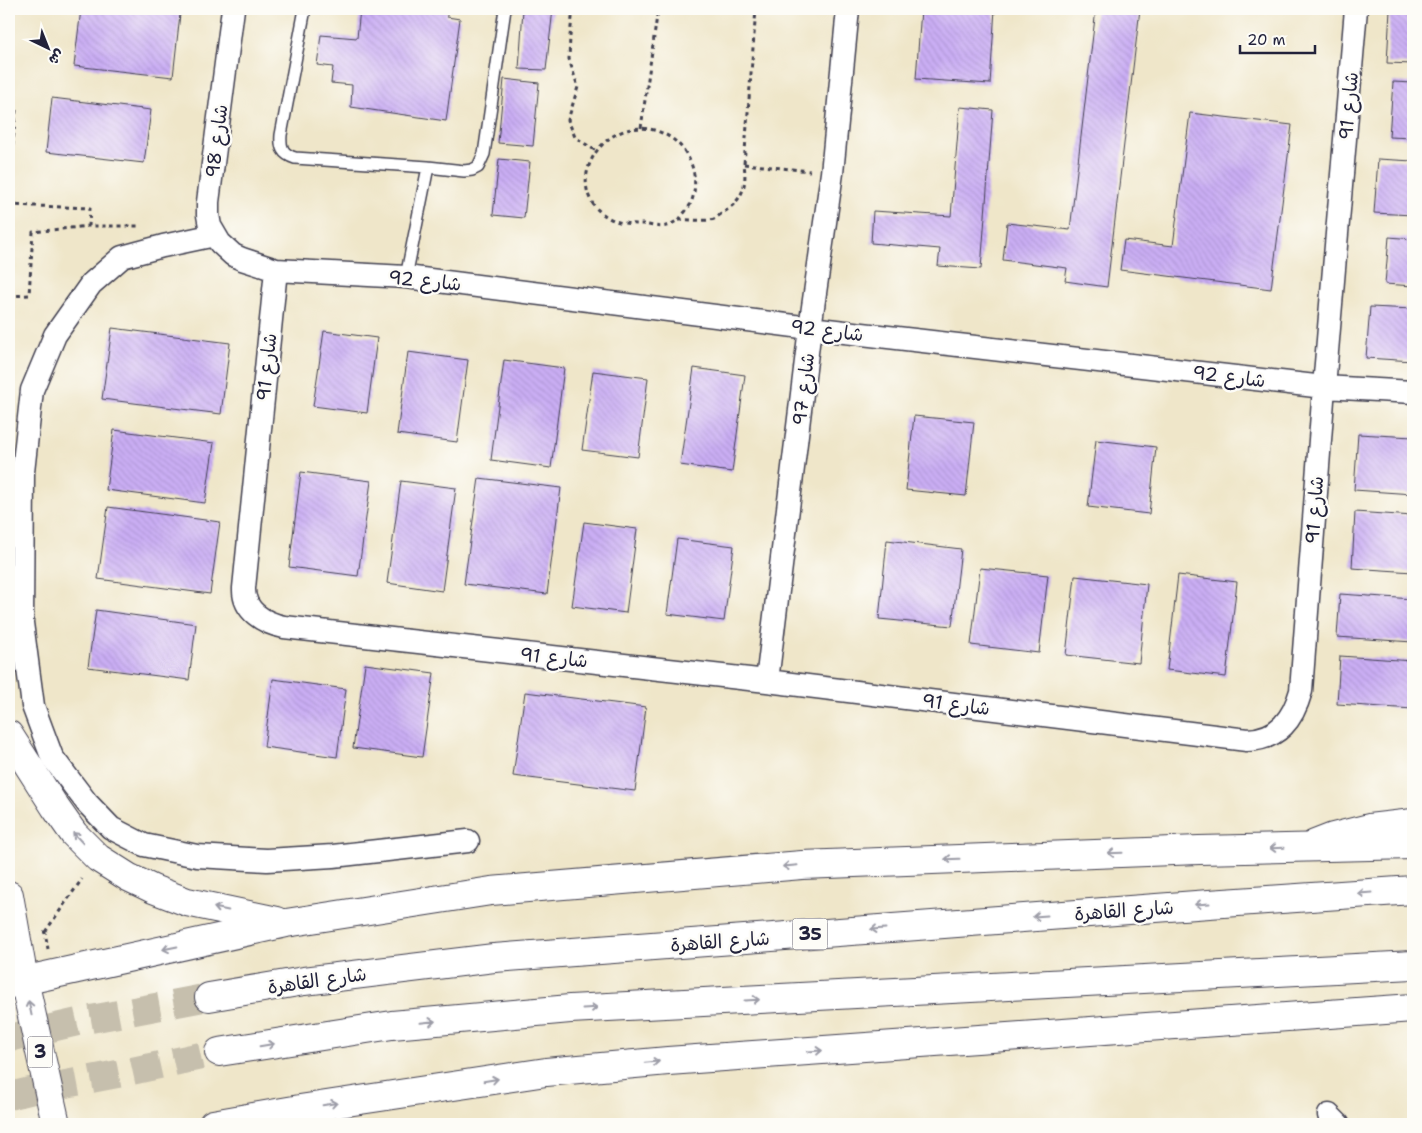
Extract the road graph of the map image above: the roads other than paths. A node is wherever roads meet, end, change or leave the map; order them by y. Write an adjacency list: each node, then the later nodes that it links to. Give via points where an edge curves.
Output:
1 (233, 9): 7 (street, شارع 98, via 208,202 208,216)
2 (305, 9): 6 (lane, via 280,135 284,153 295,158)
3 (505, 9): 6 (lane, via 481,162 478,167 464,171)
4 (848, 9): 11 (street, شارع 97, via 832,173)
5 (1356, 9): 12 (street, شارع 91)
6 (428, 167): 10 (lane)
7 (214, 235): 8 (street, شارع 98, via 227,250); 17 (street, via 122,257 91,284 55,335 32,390 23,472 22,623 33,706 52,757 111,828 144,846 197,856 267,860)
8 (242, 259): 9 (street, شارع 92)
9 (276, 270): 10 (street, شارع 92); 14 (street, شارع 91, via 244,588 245,599 256,615 284,627)
10 (406, 277): 11 (street, شارع 92)
11 (810, 328): 12 (street, شارع 92); 14 (street, شارع 97)
12 (1324, 387): 13 (street, شارع 92); 14 (street, شارع 91, via 1301,691 1297,706 1285,725 1269,736 1247,740)
13 (1413, 392)
14 (767, 680)
15 (9, 735): 22 (main road, one-way to 15, via 187,902 128,877 98,858 74,834)
16 (1413, 824): 19 (main road, via 1369,828)
17 (468, 841)
18 (1413, 845): 19 (main road)
19 (1309, 847): 22 (main road, one-way to 22, via 802,864 491,891)
20 (1413, 890): 25 (main road, شارع القاهرة / 35, one-way to 25, via 494,958 304,981)
21 (9, 895): 24 (main road, 3)
22 (286, 923): 24 (main road, one-way to 24)
23 (1413, 966): 27 (main road, one-way to 23, via 392,1025 570,1009)
24 (16, 982): 29 (main road, 3, one-way to 24)
25 (208, 997)
26 (1413, 1008): 28 (main road, one-way to 26, via 546,1072)
27 (219, 1052)
28 (291, 1116): 30 (main road)
29 (56, 1124)
30 (213, 1124)

